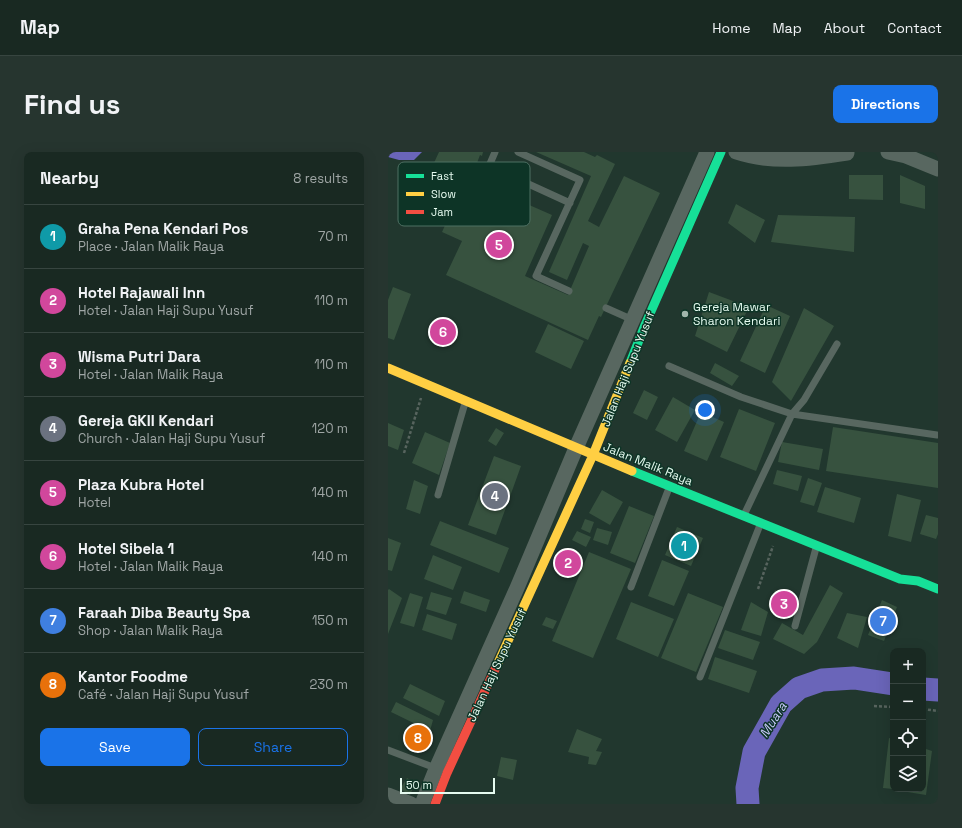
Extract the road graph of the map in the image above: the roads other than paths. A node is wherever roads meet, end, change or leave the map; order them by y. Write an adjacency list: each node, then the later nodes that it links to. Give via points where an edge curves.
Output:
1 (495, 152): 8 (lane)
2 (518, 152): 11 (lane, via 580,180)
3 (707, 152): 14 (street, Jalan Haji Supu Yusuf)
4 (722, 152): 14 (street, Jalan Haji Supu Yusuf)
5 (736, 152): 6 (street, via 763,158 789,159)
6 (848, 152)
7 (888, 152): 9 (street, via 906,156)
8 (491, 162)
9 (938, 169)
10 (530, 185): 11 (lane)
11 (570, 203): 12 (lane, via 536,276)
12 (569, 291)
13 (606, 308): 14 (lane)
14 (638, 322): 21 (street, Jalan Haji Supu Yusuf); 22 (street, Jalan Haji Supu Yusuf)
15 (837, 344): 19 (lane, via 808,393)
16 (669, 366): 19 (lane, via 741,398)
17 (388, 368): 18 (street, Jalan Malik Raya)
18 (465, 401): 21 (street, Jalan Malik Raya); 24 (lane)
19 (792, 414): 20 (lane); 25 (lane)
20 (937, 434)
21 (576, 448): 22 (street, Jalan Malik Raya); 35 (street, Jalan Haji Supu Yusuf)
22 (593, 455): 23 (street, Jalan Malik Raya); 35 (street, Jalan Haji Supu Yusuf)
23 (670, 486): 25 (street, Jalan Malik Raya); 29 (lane)
24 (438, 495)
25 (743, 517): 26 (street, Jalan Malik Raya)
26 (761, 523): 27 (street, Jalan Malik Raya); 33 (lane)
27 (816, 546): 28 (street, Jalan Malik Raya); 32 (lane)
28 (900, 579): 30 (street, via 918,581); 31 (street)
29 (631, 587)
30 (938, 589)
31 (913, 590)
32 (795, 626)
33 (700, 677)
34 (388, 750): 35 (lane)
35 (441, 771): 38 (street, Jalan Haji Supu Yusuf); 39 (street, Jalan Haji Supu Yusuf)
36 (388, 795): 37 (street)
37 (411, 804)
38 (422, 804)
39 (435, 804)

